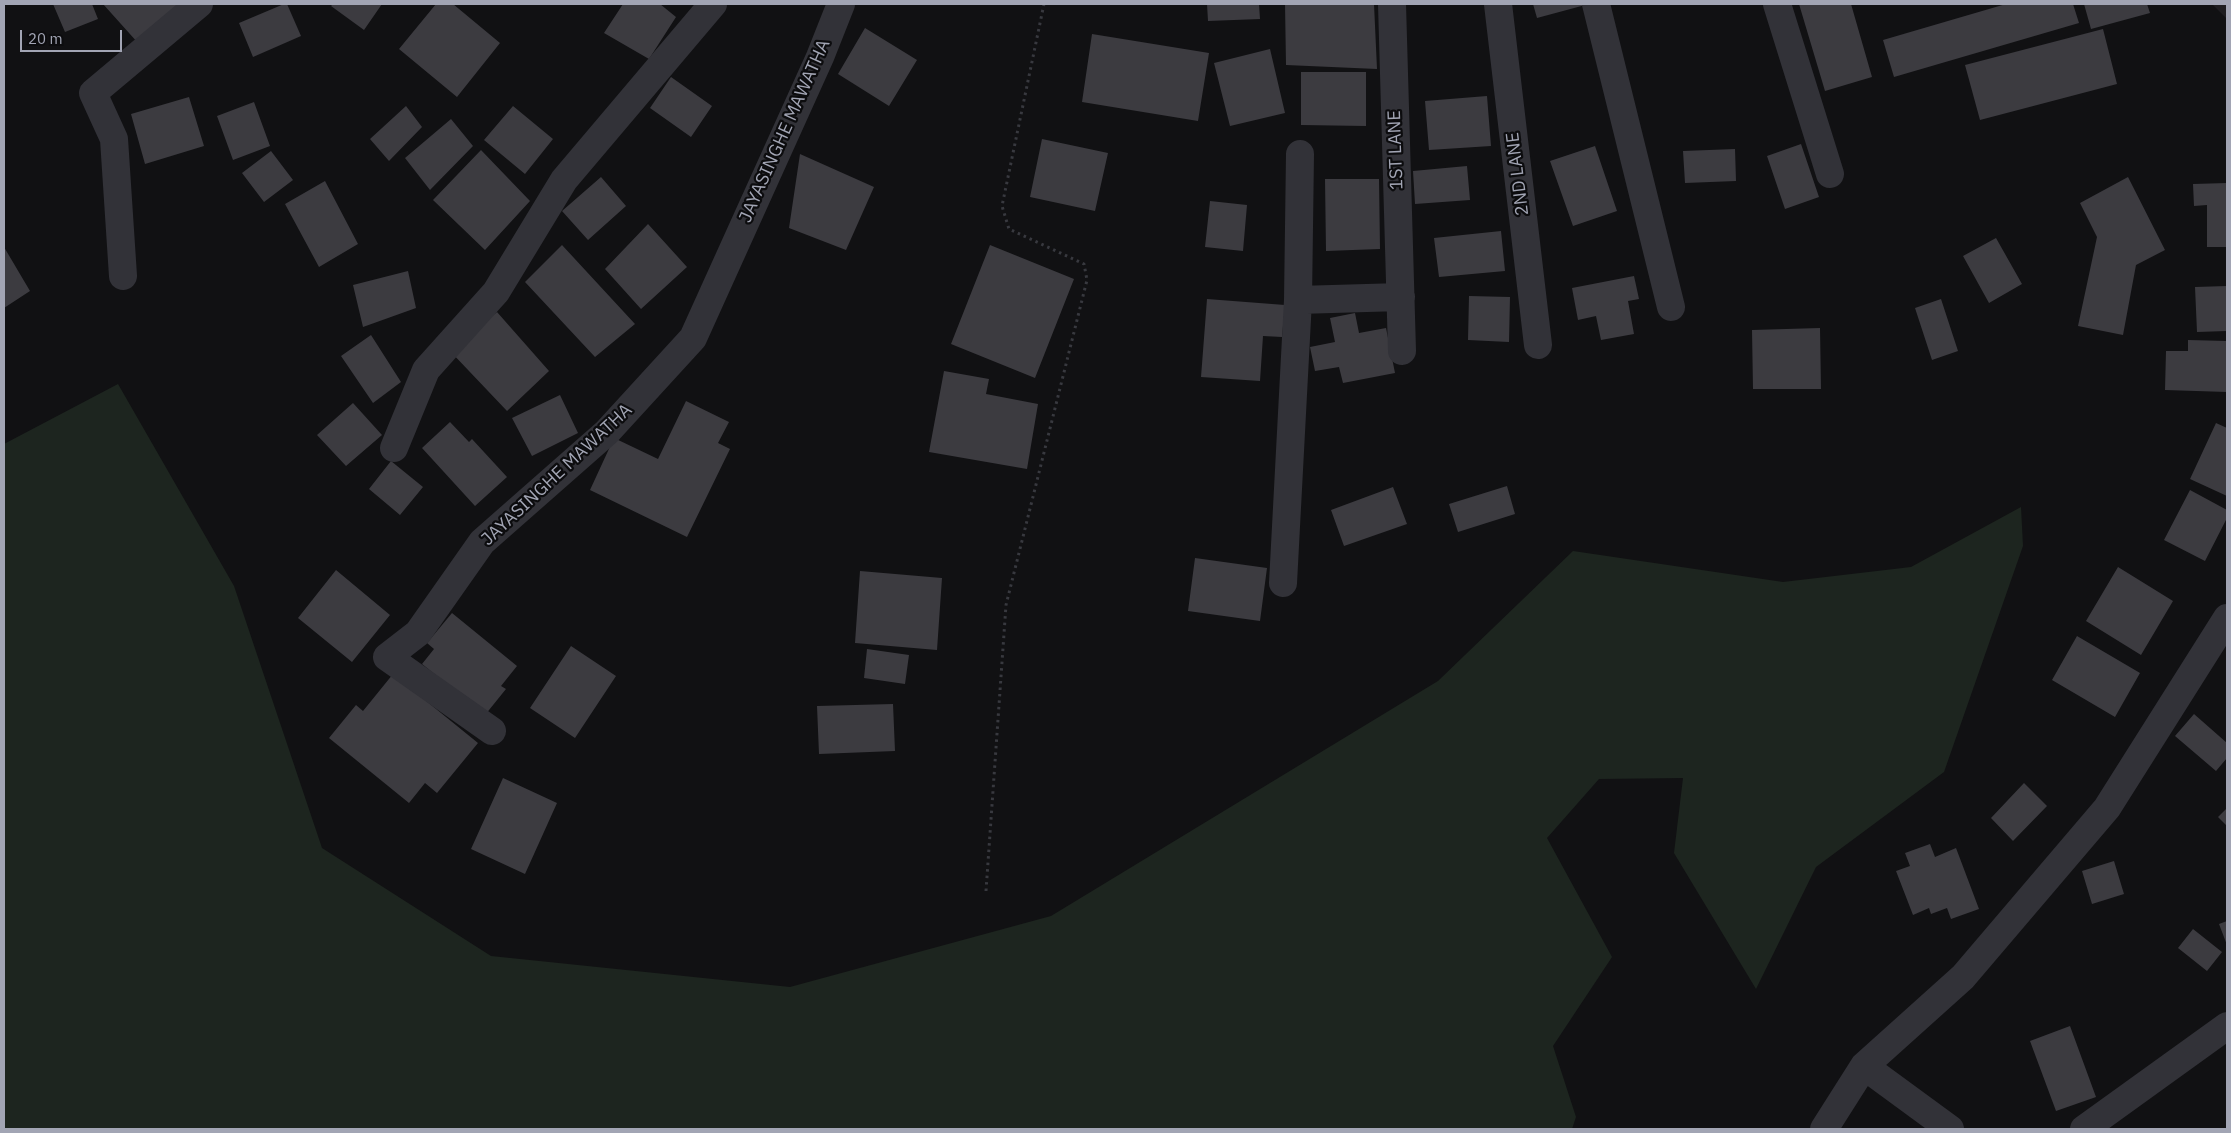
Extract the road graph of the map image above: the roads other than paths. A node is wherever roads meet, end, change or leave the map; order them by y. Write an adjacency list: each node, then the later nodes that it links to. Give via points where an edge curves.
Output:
1 (199, 4): 10 (street, via 92,93 114,139)
2 (713, 4): 16 (street, via 564,180 496,292 426,370)
3 (840, 4): 19 (street, JAYASINGHE MAWATHA, via 820,57 693,338 608,432 482,542 418,633 387,658)
4 (1392, 4): 11 (street, 1ST LANE)
5 (1498, 4): 14 (street, 2ND LANE)
6 (1596, 4): 13 (street)
7 (1777, 4): 9 (street)
8 (1300, 154): 12 (street)
9 (1830, 174)
10 (122, 276)
11 (1401, 296): 12 (street); 15 (street, 1ST LANE)
12 (1298, 300): 17 (street)
13 (1671, 307)
14 (1538, 345)
15 (1402, 351)
16 (394, 448)
17 (1282, 583)
18 (2227, 618): 21 (street, via 2107,808 1963,977)
19 (492, 731)
20 (2227, 1026): 24 (street)
21 (1864, 1066): 22 (street); 23 (street)
22 (1824, 1129)
23 (1950, 1129)
24 (2084, 1129)

